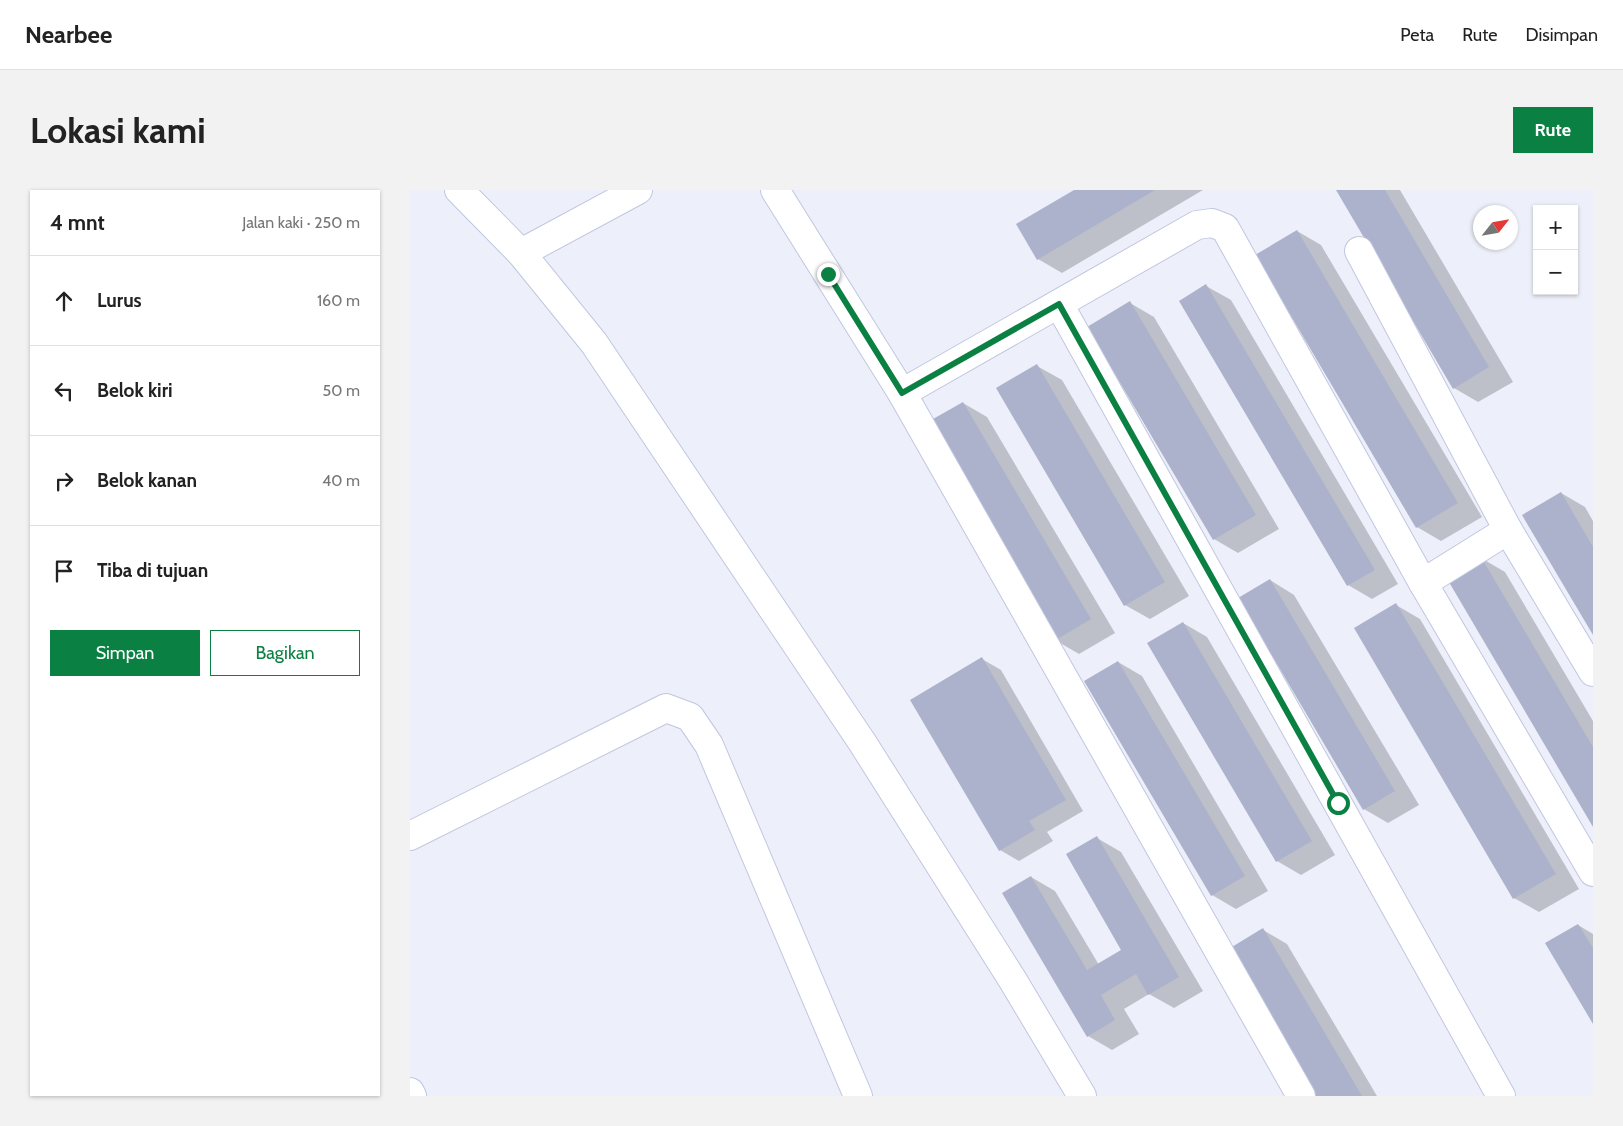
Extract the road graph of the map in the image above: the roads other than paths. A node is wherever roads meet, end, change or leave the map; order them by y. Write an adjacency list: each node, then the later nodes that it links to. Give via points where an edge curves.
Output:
1 (459, 190): 5 (street)
2 (638, 190): 5 (street)
3 (775, 190): 7 (street)
4 (1359, 251): 8 (street)
5 (521, 253): 16 (street, via 594,343 862,742)
6 (1059, 304): 7 (street); 9 (street, via 1197,224 1212,223 1225,228); 18 (street)
7 (902, 393): 17 (street)
8 (1508, 530): 9 (street); 10 (street)
9 (1423, 583): 12 (street)
10 (1593, 672)
11 (410, 836): 15 (street, via 666,708 690,717 709,745)
12 (1593, 872)
13 (410, 1092): 14 (street)
14 (412, 1096)
15 (858, 1096)
16 (1082, 1096)
17 (1301, 1096)
18 (1501, 1096)

